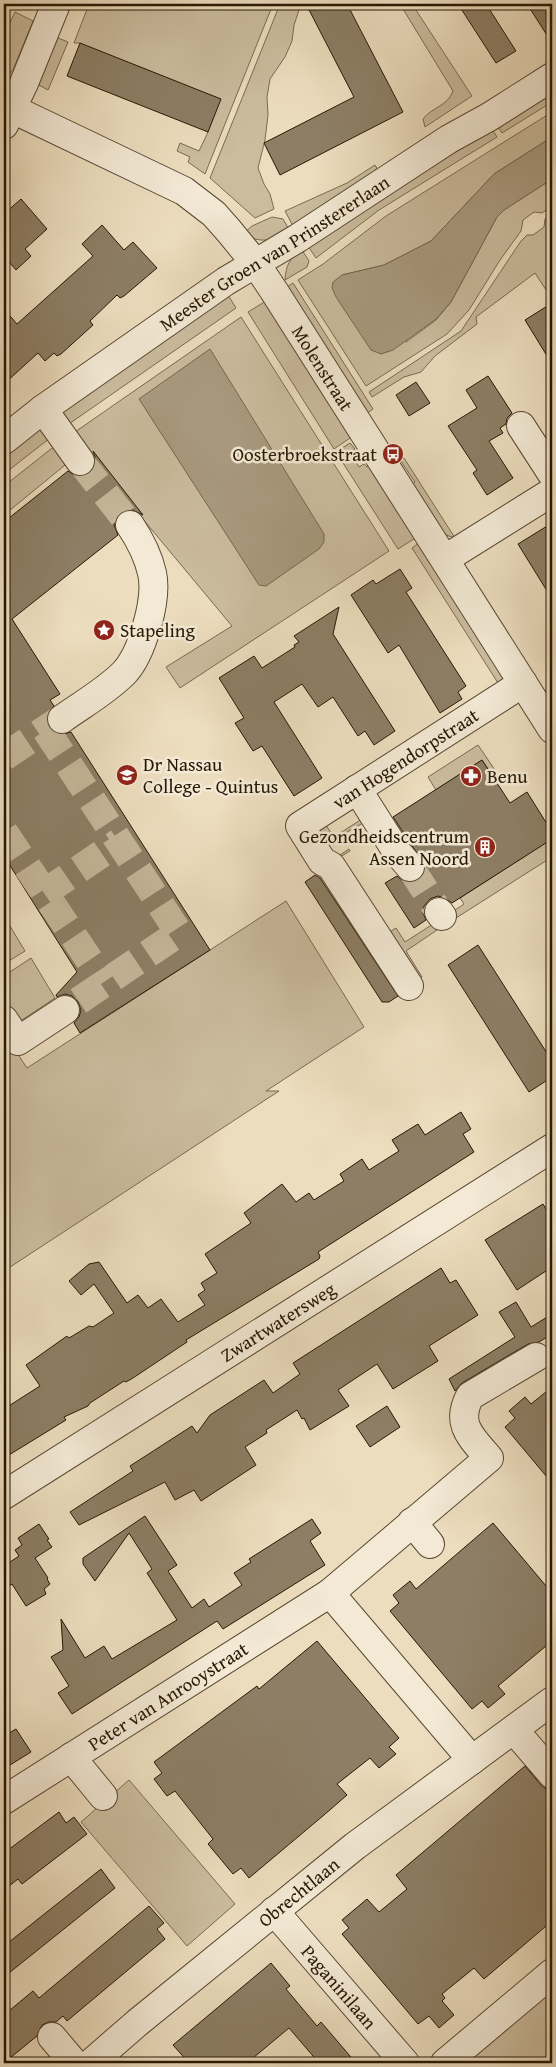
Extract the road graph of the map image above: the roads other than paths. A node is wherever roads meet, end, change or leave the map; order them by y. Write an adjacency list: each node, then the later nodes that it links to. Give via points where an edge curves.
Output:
1 (56, 4): 3 (street)
2 (552, 77): 4 (street, Meester Groen van Prinstererlaan, via 449,139)
3 (7, 113): 4 (street, Molenstraat, via 184,191 214,214)
4 (256, 264): 5 (street, Meester Groen van Prinstererlaan); 12 (street, Molenstraat)
5 (43, 409): 7 (street, Meester Groen van Prinstererlaan); 8 (street)
6 (521, 426): 9 (street)
7 (4, 440)
8 (80, 462)
9 (552, 474)
10 (552, 492): 12 (street)
11 (130, 525): 14 (street, via 141,542 153,575 151,606 139,652 124,673)
12 (445, 559): 13 (street, Molenstraat)
13 (523, 683): 15 (street, Molenstraat); 16 (street, van Hogendorpstraat)
14 (62, 718)
15 (552, 729)
16 (357, 789): 17 (street); 18 (street, van Hogendorpstraat, via 300,826 322,862 331,866)
17 (410, 867)
18 (409, 986)
19 (65, 1010): 20 (street, via 18,1041)
20 (4, 1020)
21 (552, 1148): 23 (street, Zwartwatersweg)
22 (536, 1357): 24 (street, Peter van Anrooystraat, via 470,1396 465,1406 466,1429 489,1458)
23 (4, 1495)
24 (412, 1522): 25 (street); 26 (street, Peter van Anrooystraat)
25 (430, 1544)
26 (330, 1593): 29 (street, Peter van Anrooystraat); 30 (street)
27 (552, 1701): 28 (street, Obrechtlaan)
28 (514, 1730): 30 (street, Obrechtlaan); 31 (street)
29 (71, 1757): 32 (street); 33 (street, Peter van Anrooystraat)
30 (472, 1760): 34 (street, Obrechtlaan, via 355,1846)
31 (552, 1774)
32 (104, 1796)
33 (4, 1800)
34 (274, 1911): 38 (street, Obrechtlaan); 39 (street, Paganinilaan)
35 (552, 1974): 40 (street)
36 (52, 2037): 37 (street)
37 (74, 2063)
38 (91, 2063)
39 (405, 2063)
40 (445, 2063)

